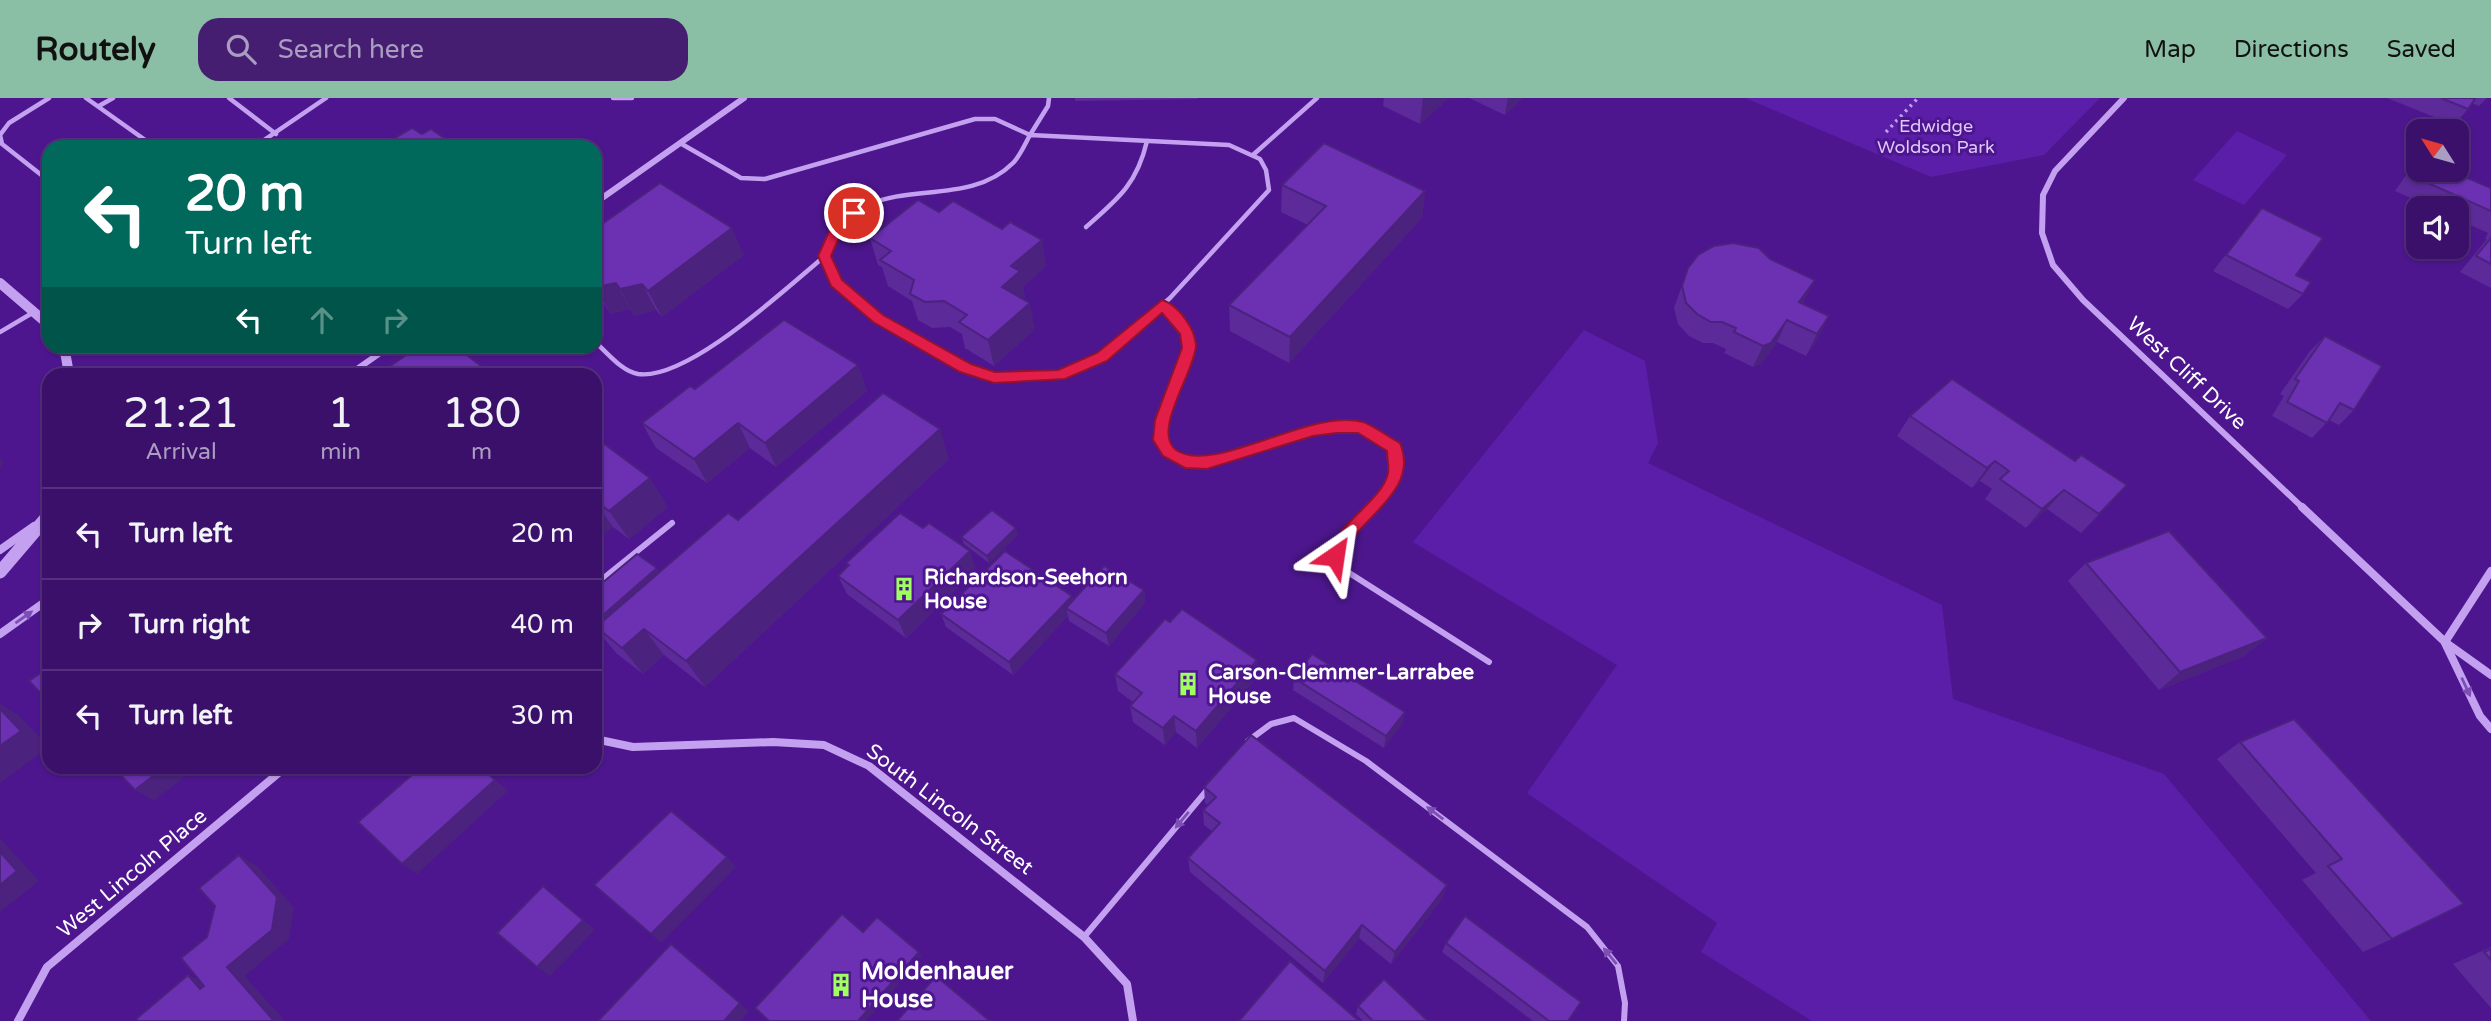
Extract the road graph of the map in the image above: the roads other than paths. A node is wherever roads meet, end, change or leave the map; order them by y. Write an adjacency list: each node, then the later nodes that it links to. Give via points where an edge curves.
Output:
1 (49, 98): 20 (lane, via 9,123 0,135 2,144)
2 (86, 98): 12 (lane)
3 (113, 98): 12 (lane)
4 (229, 98): 13 (lane)
5 (326, 98): 13 (lane)
6 (613, 98): 7 (lane)
7 (632, 98)
8 (744, 98): 18 (street)
9 (1049, 98): 14 (lane)
10 (1317, 98): 19 (lane)
11 (2124, 98): 41 (street, West Cliff Drive, via 2055,171 2043,195 2042,233 2053,265 2083,300)
12 (99, 106): 15 (lane)
13 (276, 134): 16 (lane)
14 (1030, 135): 17 (lane); 18 (lane, via 995,119 975,119 765,179 741,178); 23 (lane, via 1024,150 1002,175 969,187 878,199 854,213 835,230)
15 (145, 140)
16 (266, 140)
17 (1147, 141): 19 (lane, via 1229,145); 22 (lane, via 1135,183)
18 (680, 143): 21 (street)
19 (1254, 154): 25 (lane, via 1266,166 1269,190)
20 (42, 175)
21 (602, 198)
22 (1086, 227)
23 (825, 256): 25 (lane, via 836,282 878,318 965,368 994,378 1060,375 1102,357); 29 (lane, via 705,352 653,376 635,374)
24 (0, 283): 26 (street)
25 (1162, 305): 42 (lane, via 1187,333 1189,348 1162,420 1161,440 1168,452 1185,462 1207,463 1313,430 1337,427 1360,427 1395,448 1395,474 1386,492 1339,544 1335,556 1343,569)
26 (34, 312): 27 (street); 28 (lane)
27 (42, 319)
28 (0, 332)
29 (602, 348)
30 (379, 354): 31 (street)
31 (359, 368)
32 (42, 518): 35 (street)
33 (42, 521): 37 (street)
34 (672, 523): 38 (lane)
35 (0, 550)
36 (2491, 571): 41 (street)
37 (0, 572)
38 (602, 579)
39 (42, 604): 40 (street, one-way to 39)
40 (0, 634)
41 (2445, 642): 43 (street, West Cliff Drive); 44 (street, West Cliff Drive, one-way to 44, via 2480,716)
42 (1489, 662)
43 (2491, 675)
44 (2491, 729)
45 (602, 740): 49 (street, South Lincoln Street, via 633,747 773,742 824,745 869,766)
46 (1240, 752): 52 (lane, one-way to 46, via 1618,966 1587,927 1366,761 1294,718 1271,723)
47 (277, 774): 50 (street, West Lincoln Place, via 47,967)
48 (1214, 782): 49 (lane, one-way to 49)
49 (1084, 937): 51 (street, South Lincoln Street, via 1127,984)
50 (18, 1021)
51 (1133, 1021)
52 (1624, 1021)

